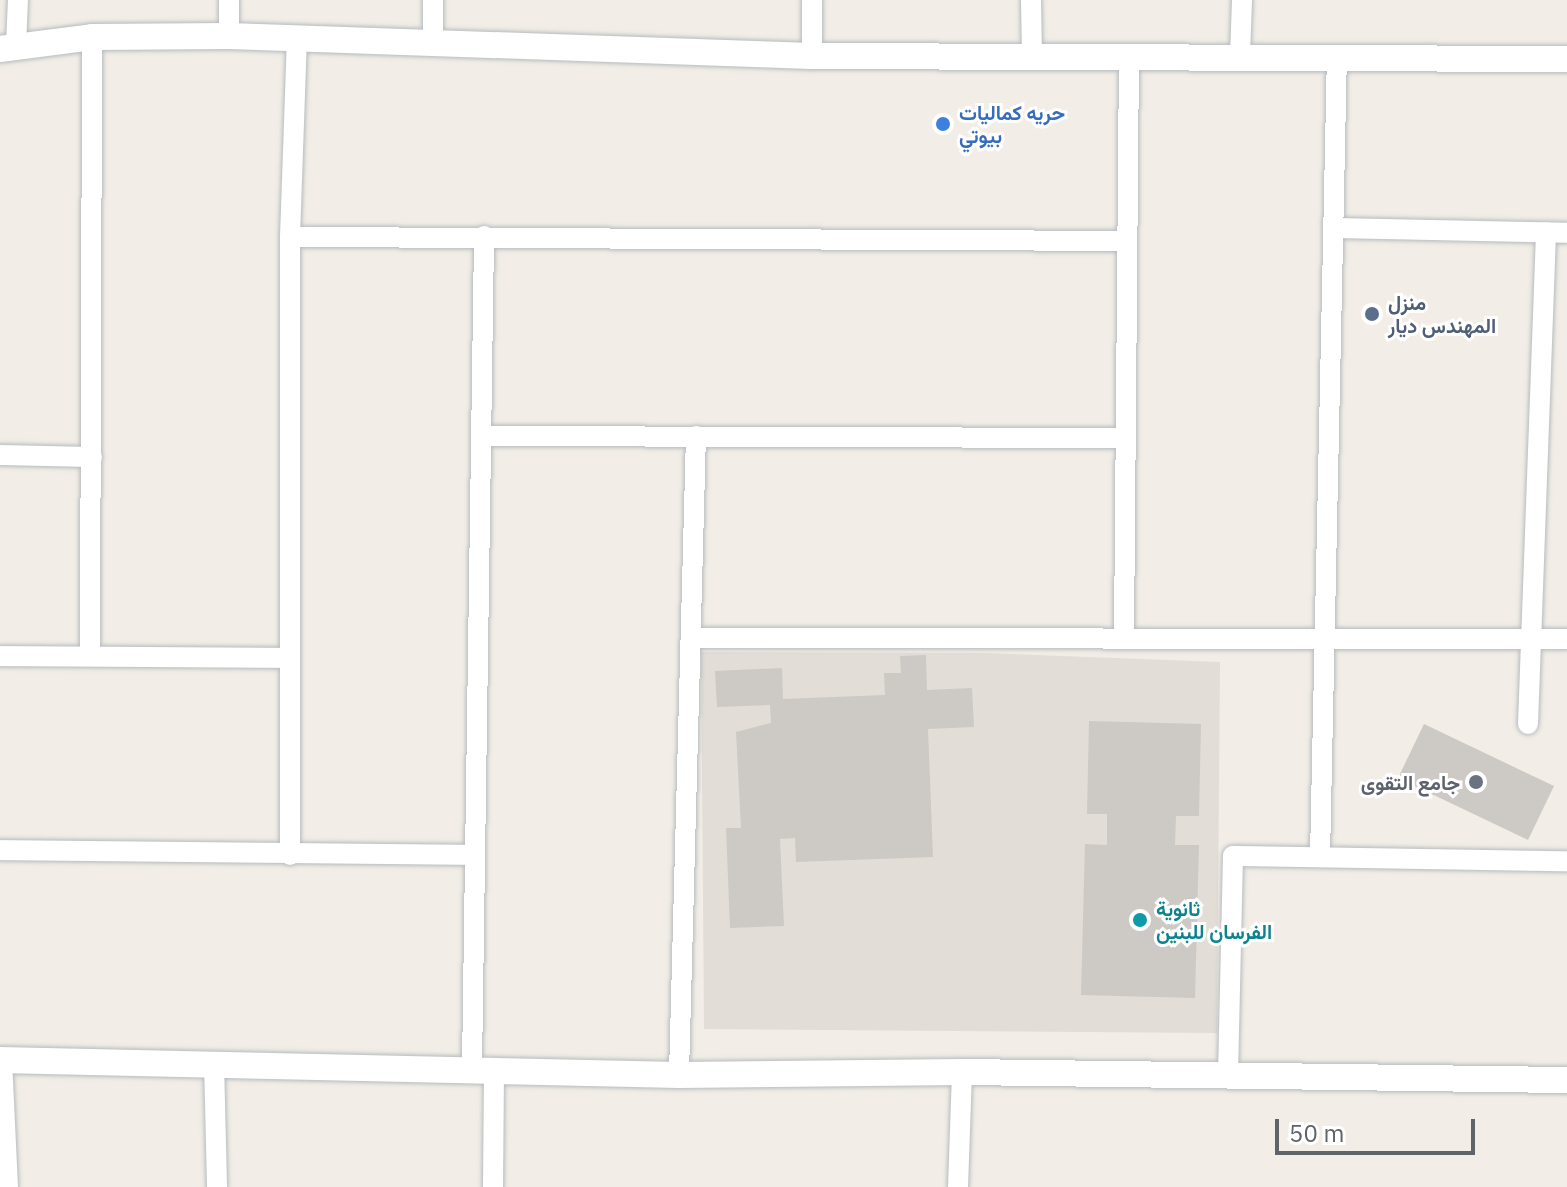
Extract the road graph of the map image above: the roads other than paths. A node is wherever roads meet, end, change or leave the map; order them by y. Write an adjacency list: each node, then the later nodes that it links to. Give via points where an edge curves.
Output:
1 (18, 0): 11 (street)
2 (229, 0): 7 (street)
3 (433, 0): 10 (street)
4 (812, 0): 15 (street)
5 (1031, 0): 16 (street)
6 (1242, 0): 13 (street)
7 (229, 36): 8 (street); 9 (street)
8 (92, 37): 11 (street); 27 (street)
9 (297, 39): 10 (street); 21 (street)
10 (433, 39): 15 (street)
11 (8, 47)
12 (1129, 55): 13 (street); 16 (street); 22 (street)
13 (1240, 55): 14 (street)
14 (1337, 55): 17 (street); 18 (street)
15 (812, 56): 16 (street)
16 (1032, 57)
17 (1567, 59)
18 (1333, 228): 19 (street); 30 (street)
19 (1557, 232): 31 (street)
20 (484, 236): 21 (street); 22 (street); 23 (street)
21 (290, 237): 35 (street)
22 (1124, 241): 25 (street)
23 (481, 436): 24 (street); 39 (street)
24 (696, 436): 25 (street); 29 (street)
25 (1124, 438): 28 (street)
26 (0, 455): 27 (street)
27 (92, 457): 34 (street)
28 (1124, 637): 29 (street); 30 (street)
29 (691, 638): 46 (street)
30 (1325, 639): 31 (street); 40 (street)
31 (1532, 639): 32 (street); 36 (street)
32 (1567, 639)
33 (0, 656): 34 (street)
34 (90, 656): 35 (street)
35 (290, 658): 38 (street)
36 (1528, 724)
37 (0, 850): 38 (street)
38 (290, 855): 39 (street)
39 (475, 855): 44 (street)
40 (1320, 857): 41 (street); 47 (street, via 1233,856)
41 (1567, 861)
42 (1, 1060): 43 (street); 49 (street)
43 (214, 1062): 44 (street); 50 (street)
44 (483, 1068): 46 (street); 51 (street)
45 (962, 1072): 46 (street); 47 (street); 52 (street)
46 (679, 1075)
47 (1228, 1076): 48 (street)
48 (1567, 1080)
49 (8, 1187)
50 (217, 1187)
51 (493, 1187)
52 (958, 1187)

